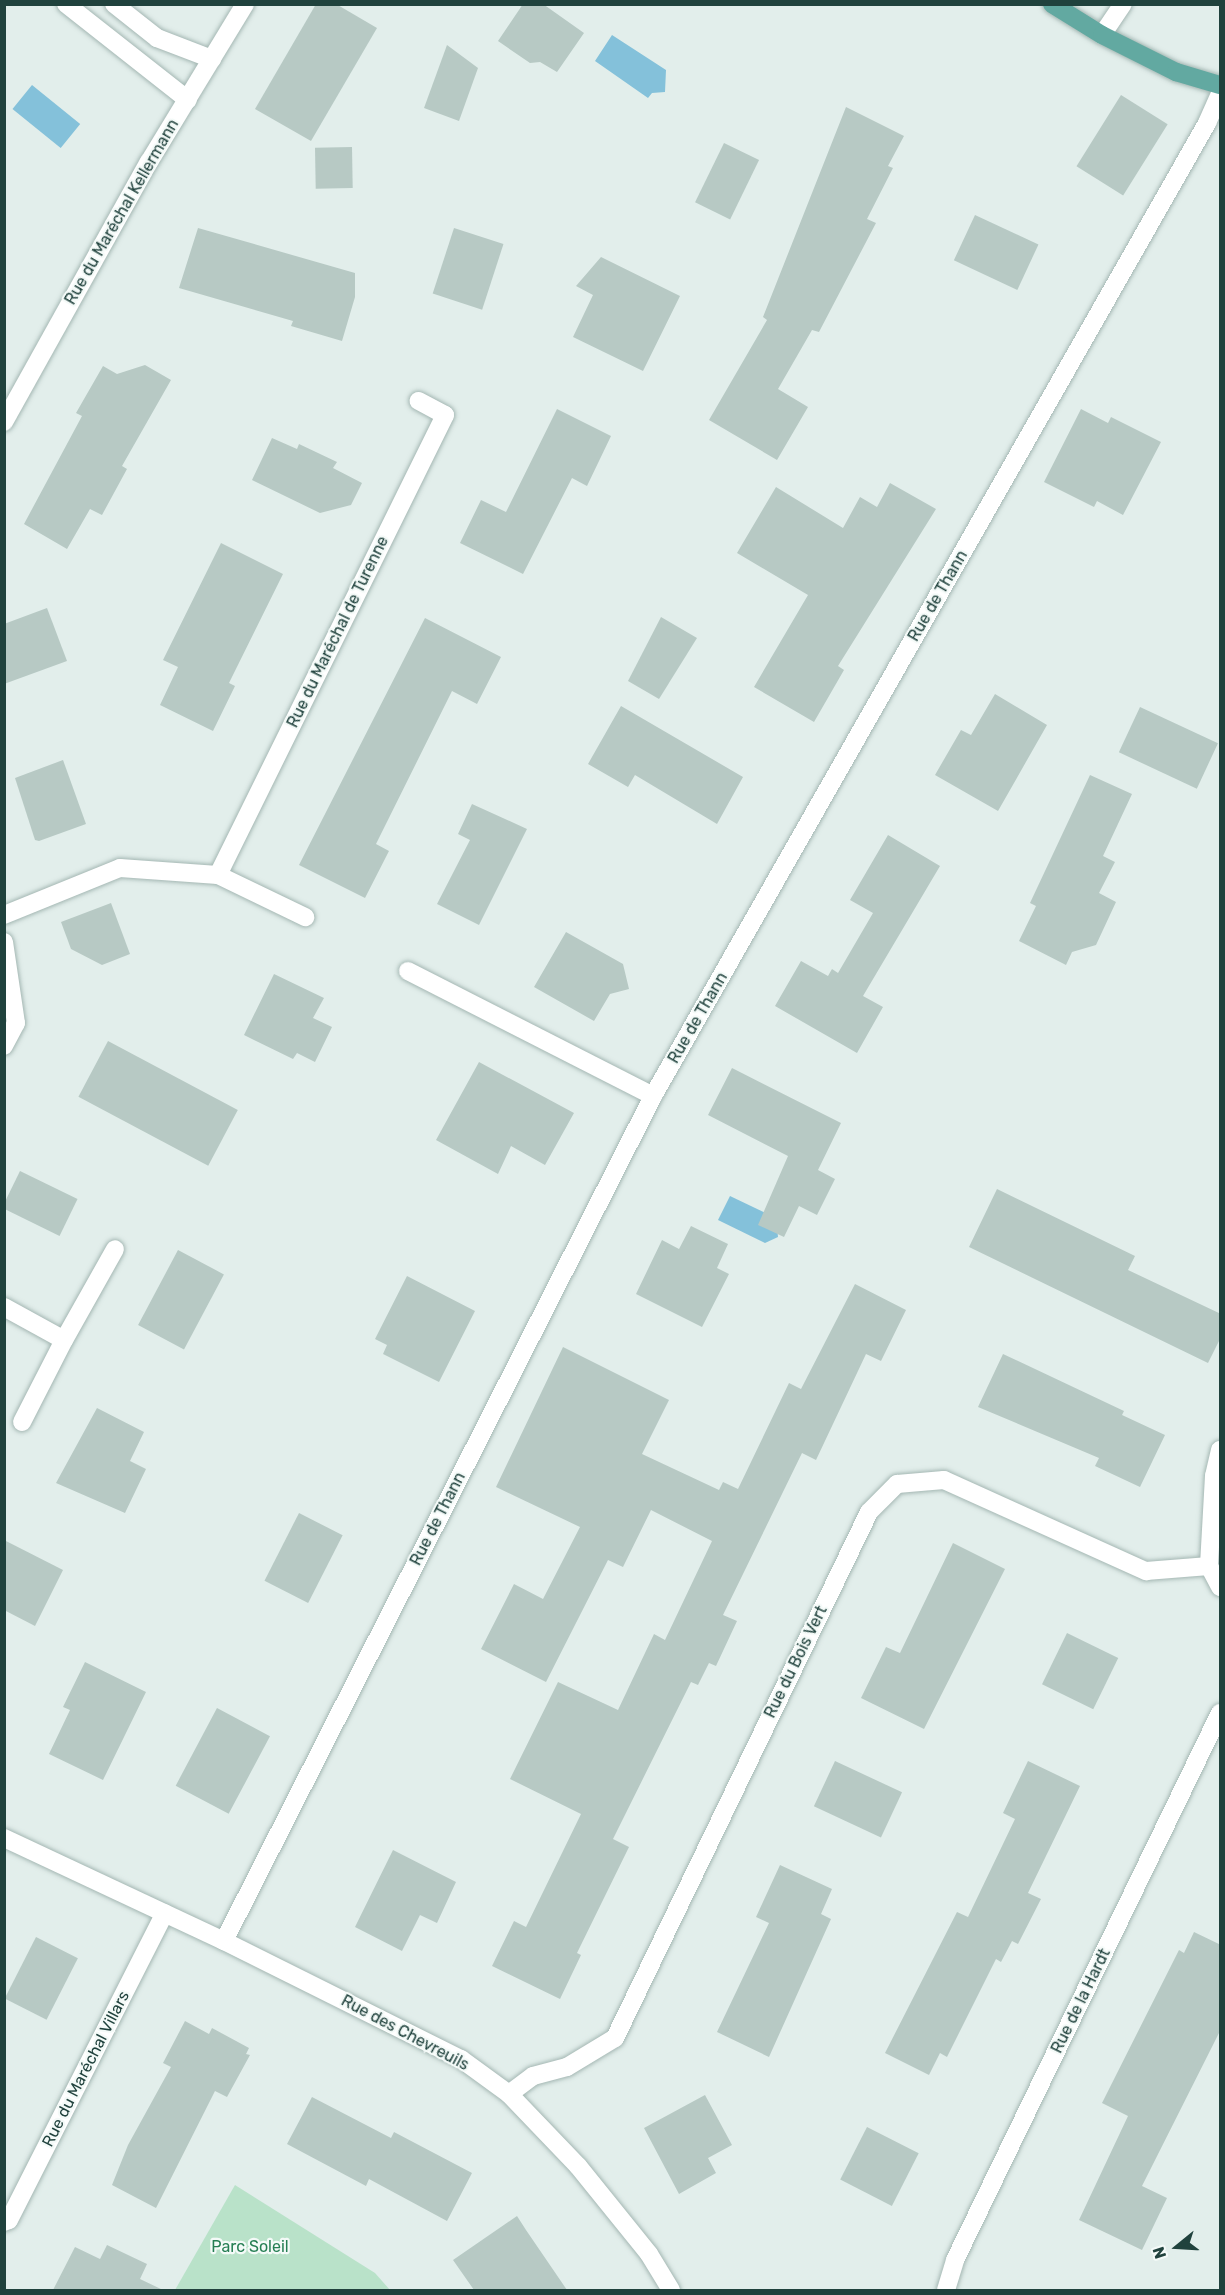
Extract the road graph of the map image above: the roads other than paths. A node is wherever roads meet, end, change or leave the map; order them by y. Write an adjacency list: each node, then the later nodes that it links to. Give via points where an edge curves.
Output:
1 (66, 4): 10 (street)
2 (114, 4): 7 (street, via 157,38)
3 (245, 4): 7 (street, Rue du Maréchal Kellermann)
4 (1052, 4): 6 (main road)
5 (1124, 4): 6 (street)
6 (1102, 35): 8 (main road, via 1176,72)
7 (212, 59): 10 (street, Rue du Maréchal Kellermann)
8 (1221, 85)
9 (1221, 94): 19 (street, Rue de Thann)
10 (188, 100): 12 (street, Rue du Maréchal Kellermann)
11 (419, 401): 13 (street, Rue du Maréchal de Turenne, via 445,415)
12 (4, 422)
13 (218, 875): 14 (street, via 120,868); 15 (street)
14 (4, 915)
15 (305, 917)
16 (4, 942): 18 (street, via 16,1023)
17 (408, 971): 19 (street)
18 (4, 1046)
19 (653, 1096): 30 (street, Rue de Thann)
20 (115, 1249): 22 (street)
21 (4, 1307): 22 (street)
22 (64, 1340): 23 (street)
23 (22, 1422)
24 (1221, 1449): 25 (street, via 1214,1476)
25 (1209, 1566): 26 (street); 31 (street, Rue du Bois Vert, via 1146,1571 944,1480 897,1484 869,1512 615,2038 567,2067 532,2076)
26 (1221, 1587)
27 (1221, 1713): 34 (street, Rue de la Hardt, via 955,2260)
28 (4, 1838): 29 (street, Rue des Chevreuils)
29 (165, 1913): 30 (street, Rue des Chevreuils); 32 (street, Rue du Maréchal Villars, via 9,2220)
30 (224, 1941): 31 (street, Rue des Chevreuils, via 461,2059)
31 (509, 2094): 33 (street, Rue des Chevreuils, via 578,2166 649,2254)
32 (4, 2222)
33 (670, 2290)
34 (946, 2290)

